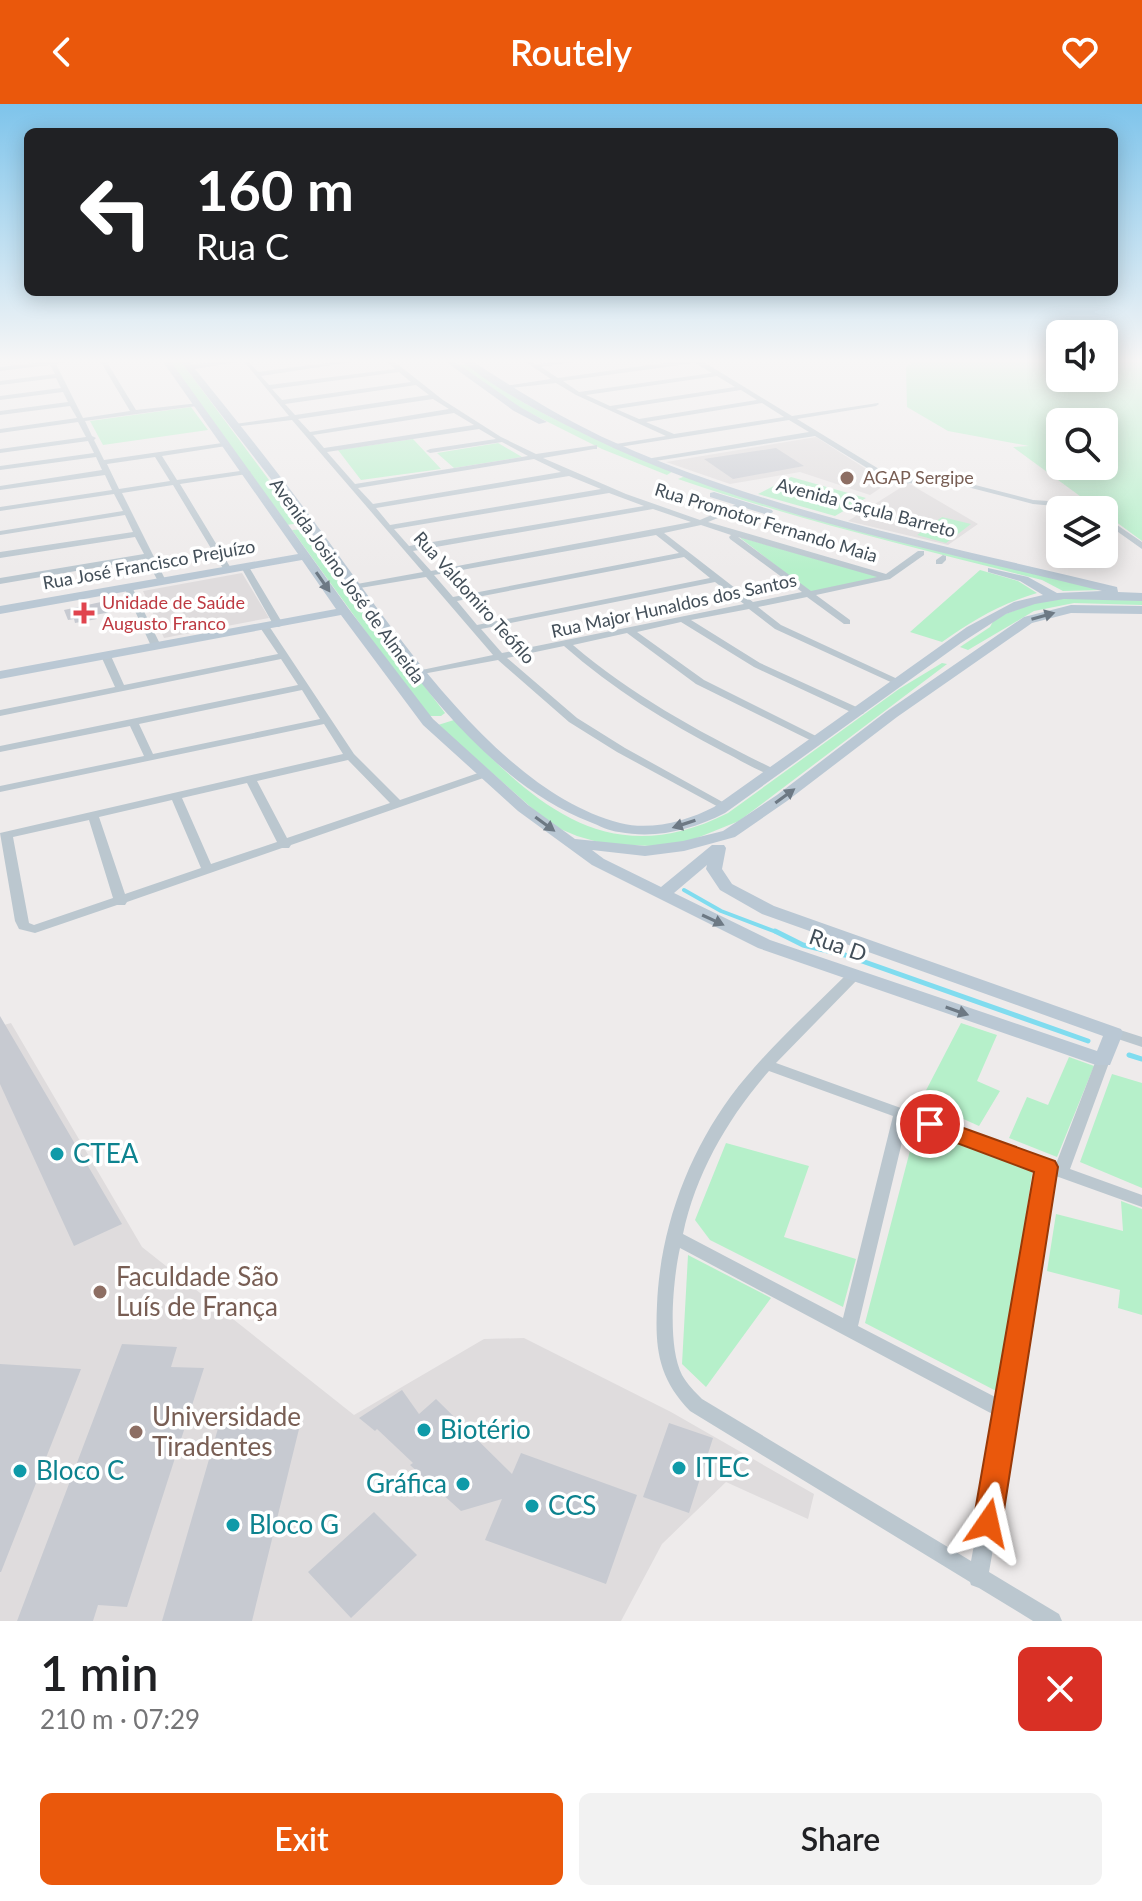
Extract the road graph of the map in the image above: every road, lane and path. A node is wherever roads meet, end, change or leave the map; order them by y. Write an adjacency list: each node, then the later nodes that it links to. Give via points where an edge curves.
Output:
1 (87, 430): 17 (street)
2 (216, 430): 19 (main road, Avenida Josino José de Almeida)
3 (238, 430): 48 (main road, Avenida Josino José de Almeida)
4 (305, 430): 14 (street, Rua Valdomiro Teófilo)
5 (335, 430): 14 (street)
6 (459, 430): 16 (street)
7 (483, 430): 18 (street, Rua Promotor Fernando Maia)
8 (559, 430): 21 (main road, Avenida Caçula Barreto)
9 (583, 430): 20 (main road, Avenida Caçula Barreto)
10 (658, 430): 15 (street)
11 (711, 430): 15 (street)
12 (812, 430): 13 (street)
13 (817, 433): 28 (street); 41 (street, via 896,482 948,480)
14 (309, 434): 22 (street, Rua Valdomiro Teófilo)
15 (672, 436): 20 (street)
16 (413, 437): 22 (street); 24 (street)
17 (92, 438): 23 (street); 27 (street)
18 (504, 440): 24 (street); 26 (street, Rua Promotor Fernando Maia)
19 (226, 444): 25 (street); 32 (main road, Avenida Josino José de Almeida)
20 (616, 446): 28 (main road, Avenida Caçula Barreto)
21 (594, 447): 26 (street); 35 (main road, Avenida Caçula Barreto)
22 (324, 450): 37 (street, Rua Valdomiro Teófilo)
23 (0, 451)
24 (430, 451): 30 (street)
25 (158, 455): 27 (street); 36 (street)
26 (537, 456): 30 (street); 33 (street, Rua Promotor Fernando Maia)
27 (101, 458): 29 (street); 31 (street)
28 (652, 460): 34 (main road, Avenida Caçula Barreto)
29 (0, 468)
30 (449, 471): 37 (street)
31 (107, 472): 38 (street); 40 (street)
32 (247, 472): 36 (street); 51 (main road, Avenida Josino José de Almeida)
33 (571, 473): 39 (street, Rua Promotor Fernando Maia); 44 (street)
34 (688, 473): 35 (main road); 74 (main road, Avenida Caçula Barreto, via 779,505)
35 (674, 479): 42 (main road, Avenida Caçula Barreto)
36 (174, 483): 40 (street); 64 (street)
37 (354, 486): 44 (street, Rua Valdomiro Teófilo)
38 (0, 488)
39 (611, 490): 43 (street, Rua Promotor Fernando Maia); 49 (street)
40 (116, 492): 45 (street); 46 (street)
41 (1046, 503)
42 (742, 505): 47 (street); 58 (main road, Avenida Caçula Barreto)
43 (653, 506): 47 (street, Rua Promotor Fernando Maia); 57 (street)
44 (371, 507): 49 (street, Rua Valdomiro Teófilo)
45 (0, 509)
46 (125, 513): 54 (street); 55 (street)
47 (700, 523): 52 (street); 53 (street, Rua Promotor Fernando Maia)
48 (311, 525): 51 (main road); 71 (main road, Avenida Josino José de Almeida)
49 (390, 527): 57 (street, Rua Valdomiro Teófilo)
50 (1118, 528): 56 (street)
51 (286, 529): 62 (main road, Avenida Josino José de Almeida)
52 (658, 532): 59 (street); 65 (street)
53 (728, 532): 66 (street, Rua Promotor Fernando Maia); 72 (street)
54 (0, 533)
55 (136, 534): 60 (street); 61 (street)
56 (1142, 546)
57 (409, 549): 65 (street, Rua Valdomiro Teófilo)
58 (921, 553): 66 (street); 73 (main road, Avenida Caçula Barreto, via 1024,579)
59 (686, 554): 68 (street); 75 (street)
60 (0, 555)
61 (147, 556): 67 (street); 69 (street)
62 (305, 556): 63 (main road, Rua José Francisco Prejuízo); 79 (main road, Avenida Josino José de Almeida, one-way to 79)
63 (245, 567): 64 (main road, Rua José Francisco Prejuízo); 82 (street)
64 (228, 570): 69 (main road, Rua José Francisco Prejuízo)
65 (429, 574): 71 (street); 75 (street, Rua Valdomiro Teófilo)
66 (887, 577): 72 (street, Rua Major Hunaldos dos Santos)
67 (0, 579)
68 (716, 579): 76 (street); 85 (street)
69 (162, 581): 70 (main road, Rua José Francisco Prejuízo)
70 (128, 587): 77 (main road, Rua José Francisco Prejuízo); 89 (street)
71 (357, 587): 93 (main road, Avenida Josino José de Almeida)
72 (808, 594): 76 (street, Rua Major Hunaldos dos Santos); 81 (street)
73 (1055, 597): 74 (main road); 83 (main road, via 1018,605)
74 (1142, 597)
75 (451, 600): 85 (street, Rua Valdomiro Teófilo)
76 (749, 606): 80 (street, Rua Major Hunaldos dos Santos); 95 (street, via 810,644)
77 (0, 610)
78 (1142, 610): 86 (main road, one-way to 78, via 1071,609)
79 (344, 611): 82 (main road); 104 (main road, Avenida Josino José de Almeida)
80 (684, 620): 87 (street, Rua Major Hunaldos dos Santos); 99 (street, via 757,665)
81 (847, 622)
82 (278, 624): 84 (main road)
83 (982, 625): 86 (main road, via 955,647 970,653); 95 (main road)
84 (264, 626): 89 (main road); 91 (street)
85 (475, 628): 92 (street, Rua Valdomiro Teófilo)
86 (1011, 630): 98 (main road)
87 (630, 631): 88 (street, Rua Major Hunaldos dos Santos); 105 (street, via 700,682)
88 (567, 644): 92 (street, Rua Major Hunaldos dos Santos); 109 (street, via 640,702)
89 (156, 646): 90 (main road)
90 (106, 656): 94 (main road); 97 (street)
91 (283, 656): 96 (street); 97 (street)
92 (501, 658): 93 (street, Rua Major Hunaldos dos Santos); 115 (street, Rua Valdomiro Teófilo, via 573,720)
93 (420, 673): 101 (main road, Avenida Josino José de Almeida)
94 (0, 675)
95 (899, 682): 98 (main road, via 948,660 952,665 924,685); 99 (main road, Avenida Josino José de Almeida)
96 (304, 687): 102 (street); 103 (street)
97 (121, 689): 100 (street)
98 (924, 692): 117 (main road, one-way to 98)
99 (859, 712): 105 (main road, Avenida Josino José de Almeida)
100 (0, 713)
101 (455, 714): 104 (main road); 115 (main road, Avenida Josino José de Almeida, one-way to 101, via 674,828 619,829 592,822 506,762)
102 (133, 721): 106 (street); 108 (street)
103 (324, 721): 107 (street); 108 (street)
104 (428, 722): 110 (main road, Avenida Josino José de Almeida)
105 (818, 741): 109 (main road, Avenida Josino José de Almeida)
106 (0, 749)
107 (350, 756): 111 (street); 114 (street)
108 (150, 758): 112 (street)
109 (774, 773): 115 (main road, Avenida Josino José de Almeida)
110 (485, 774): 114 (street); 119 (main road, Avenida Josino José de Almeida, one-way to 119)
111 (251, 779): 113 (street); 120 (street)
112 (0, 789)
113 (176, 796): 116 (street); 122 (street)
114 (398, 804): 120 (street)
115 (724, 807)
116 (93, 815): 118 (street); 124 (street)
117 (729, 834): 119 (main road, via 645,851); 121 (main road)
118 (4, 836): 124 (street, via 24,926 35,929)
119 (571, 843): 123 (main road, Rua D)
120 (285, 845): 122 (street)
121 (717, 849): 123 (main road); 126 (main road, via 714,869 726,887 768,910)
122 (208, 871): 124 (street)
123 (662, 894): 125 (main road, Rua D, one-way to 125, via 764,944)
124 (121, 902)
125 (853, 976): 128 (main road, Rua D, one-way to 128); 129 (street)
126 (1114, 1033): 127 (street); 128 (main road)
127 (1142, 1042)
128 (1103, 1060): 131 (street)
129 (767, 1065): 130 (street); 133 (street, via 707,1150)
130 (901, 1114): 131 (street); 134 (street)
131 (1054, 1170): 132 (street); 135 (street)
132 (1142, 1201)
133 (674, 1237): 134 (street); 136 (street, via 664,1284 665,1341 668,1368 679,1389 696,1405)
134 (849, 1328): 135 (street)
135 (1008, 1413): 136 (street)
136 (978, 1578): 137 (street)
137 (1052, 1621)

